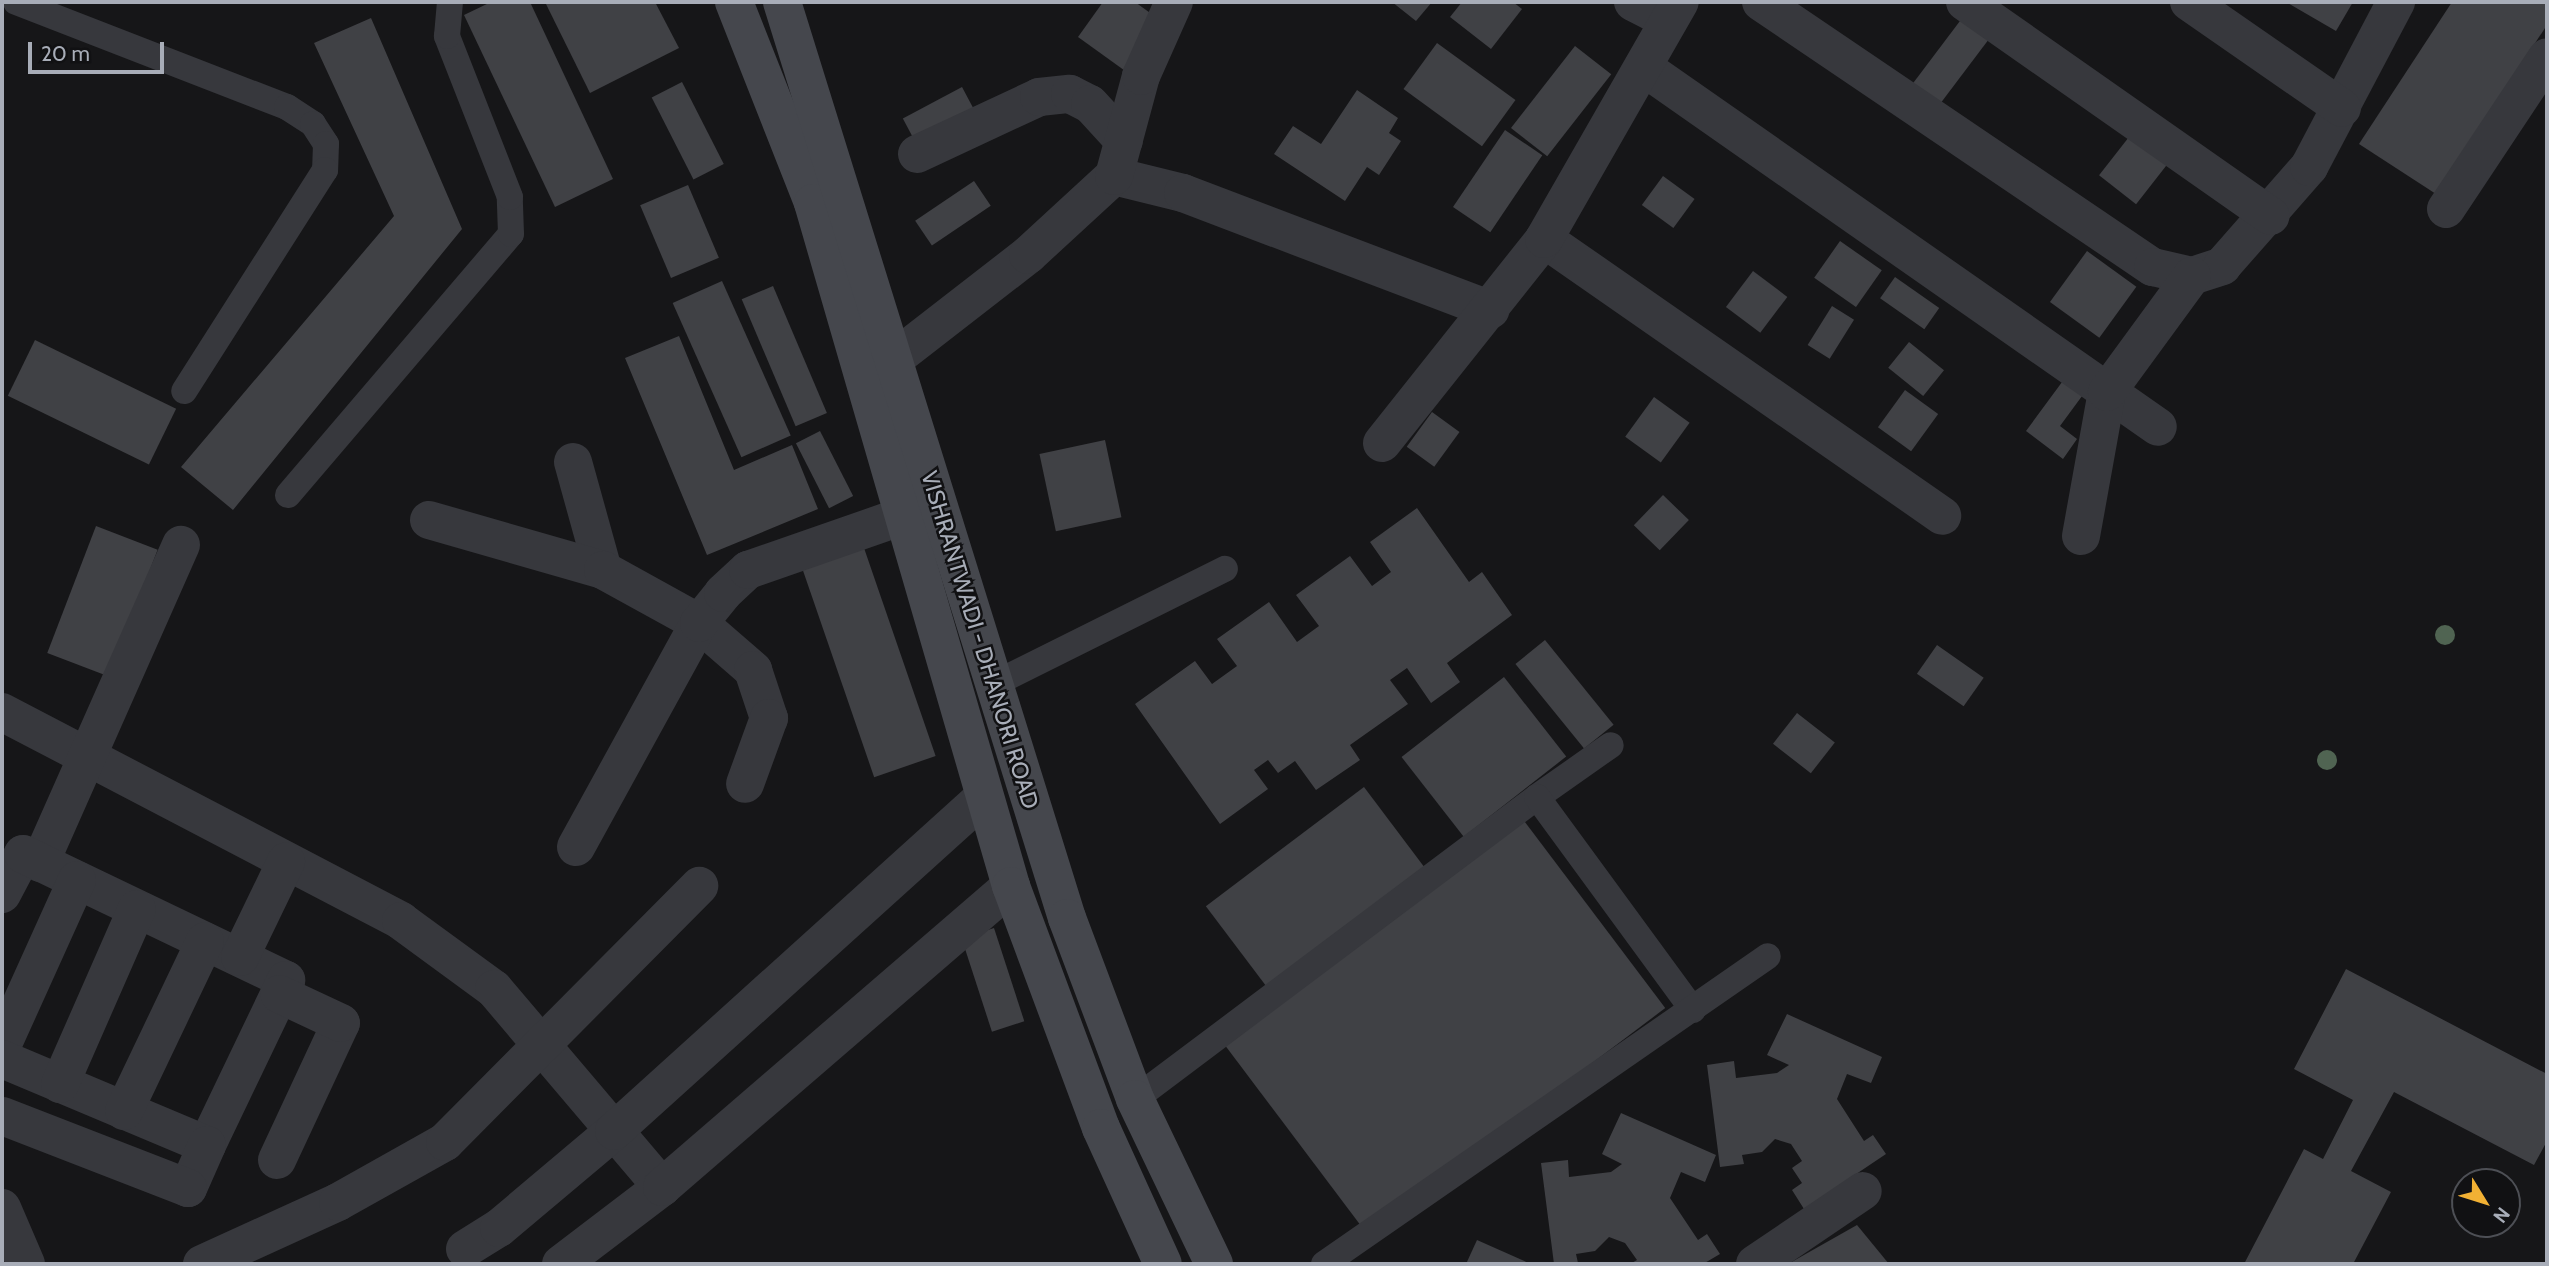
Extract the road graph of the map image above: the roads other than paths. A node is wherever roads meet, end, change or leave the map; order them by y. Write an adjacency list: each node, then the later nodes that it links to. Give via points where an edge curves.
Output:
1 (16, 2): 23 (lane, via 287,107 313,124 326,144 325,170)
2 (450, 2): 28 (lane, via 447,36 510,197 511,234)
3 (733, 2): 29 (main road, VISHRANTWADI - DHANORI ROAD, via 813,202)
4 (782, 2): 22 (main road, VISHRANTWADI - DHANORI ROAD)
5 (1174, 2): 16 (street, via 1141,76)
6 (1633, 2): 11 (street)
7 (1761, 2): 20 (street, via 2153,267)
8 (1965, 2): 18 (street)
9 (2189, 2): 14 (street)
10 (2396, 2): 14 (street)
11 (1674, 11): 13 (street)
12 (2547, 57): 17 (street)
13 (1643, 67): 19 (street); 24 (street)
14 (2342, 108): 18 (street, via 2309,167)
15 (917, 154): 16 (street, via 1039,97 1070,94 1090,104)
16 (1119, 158): 21 (street, via 1183,193); 22 (street, via 1027,255)
17 (2446, 209)
18 (2271, 216): 20 (street, via 2222,266)
19 (1544, 239): 21 (street); 30 (street)
20 (2192, 276): 24 (street)
21 (1491, 310): 26 (street)
22 (894, 359): 37 (main road, VISHRANTWADI - DHANORI ROAD)
23 (184, 391)
24 (2107, 392): 25 (street); 32 (street)
25 (2158, 427)
26 (1382, 443)
27 (573, 462): 35 (street)
28 (288, 495)
29 (903, 516): 36 (street, via 748,570); 38 (main road, VISHRANTWADI - DHANORI ROAD)
30 (1942, 516)
31 (429, 520): 35 (street)
32 (2081, 536)
33 (181, 545): 41 (street)
34 (1225, 569): 37 (lane)
35 (603, 570): 36 (street)
36 (699, 622): 42 (street, via 753,670 769,718); 45 (street)
37 (994, 684): 38 (street); 62 (main road, VISHRANTWADI - DHANORI ROAD, via 1067,918)
38 (955, 695): 43 (main road, VISHRANTWADI - DHANORI ROAD)
39 (7, 726): 41 (street)
40 (1611, 745): 44 (lane)
41 (91, 759): 46 (street); 47 (street)
42 (745, 784)
43 (984, 797): 50 (main road, VISHRANTWADI - DHANORI ROAD); 65 (street)
44 (1536, 797): 57 (lane); 62 (lane)
45 (576, 847)
46 (286, 862): 55 (street); 58 (street, via 401,921 494,989)
47 (40, 863): 48 (street); 51 (street, via 23,855)
48 (78, 880): 52 (street); 59 (street)
49 (699, 886): 58 (street)
50 (1011, 886): 68 (street); 75 (main road, VISHRANTWADI - DHANORI ROAD, via 1101,1128)
51 (2, 894)
52 (137, 909): 53 (street); 61 (street)
53 (205, 941): 55 (street); 63 (street)
54 (1768, 956): 57 (lane)
55 (240, 957): 56 (street, via 286,980)
56 (279, 995): 66 (street); 67 (street, via 341,1023)
57 (1693, 1010): 77 (lane)
58 (541, 1045): 65 (street); 73 (street, via 445,1142 338,1202)
59 (2, 1046)
60 (2, 1059): 61 (street)
61 (60, 1084): 63 (street)
62 (1135, 1099): 76 (main road, VISHRANTWADI - DHANORI ROAD)
63 (124, 1111): 66 (street)
64 (2, 1116): 66 (street, via 188,1188)
65 (614, 1131): 68 (street); 71 (street, via 499,1228)
66 (207, 1145)
67 (277, 1160)
68 (662, 1187): 74 (street)
69 (1864, 1191): 78 (street)
70 (2, 1208): 72 (street)
71 (465, 1249)
72 (26, 1264)
73 (202, 1264)
74 (561, 1264)
75 (1163, 1264)
76 (1214, 1264)
77 (1324, 1264)
78 (1755, 1264)

